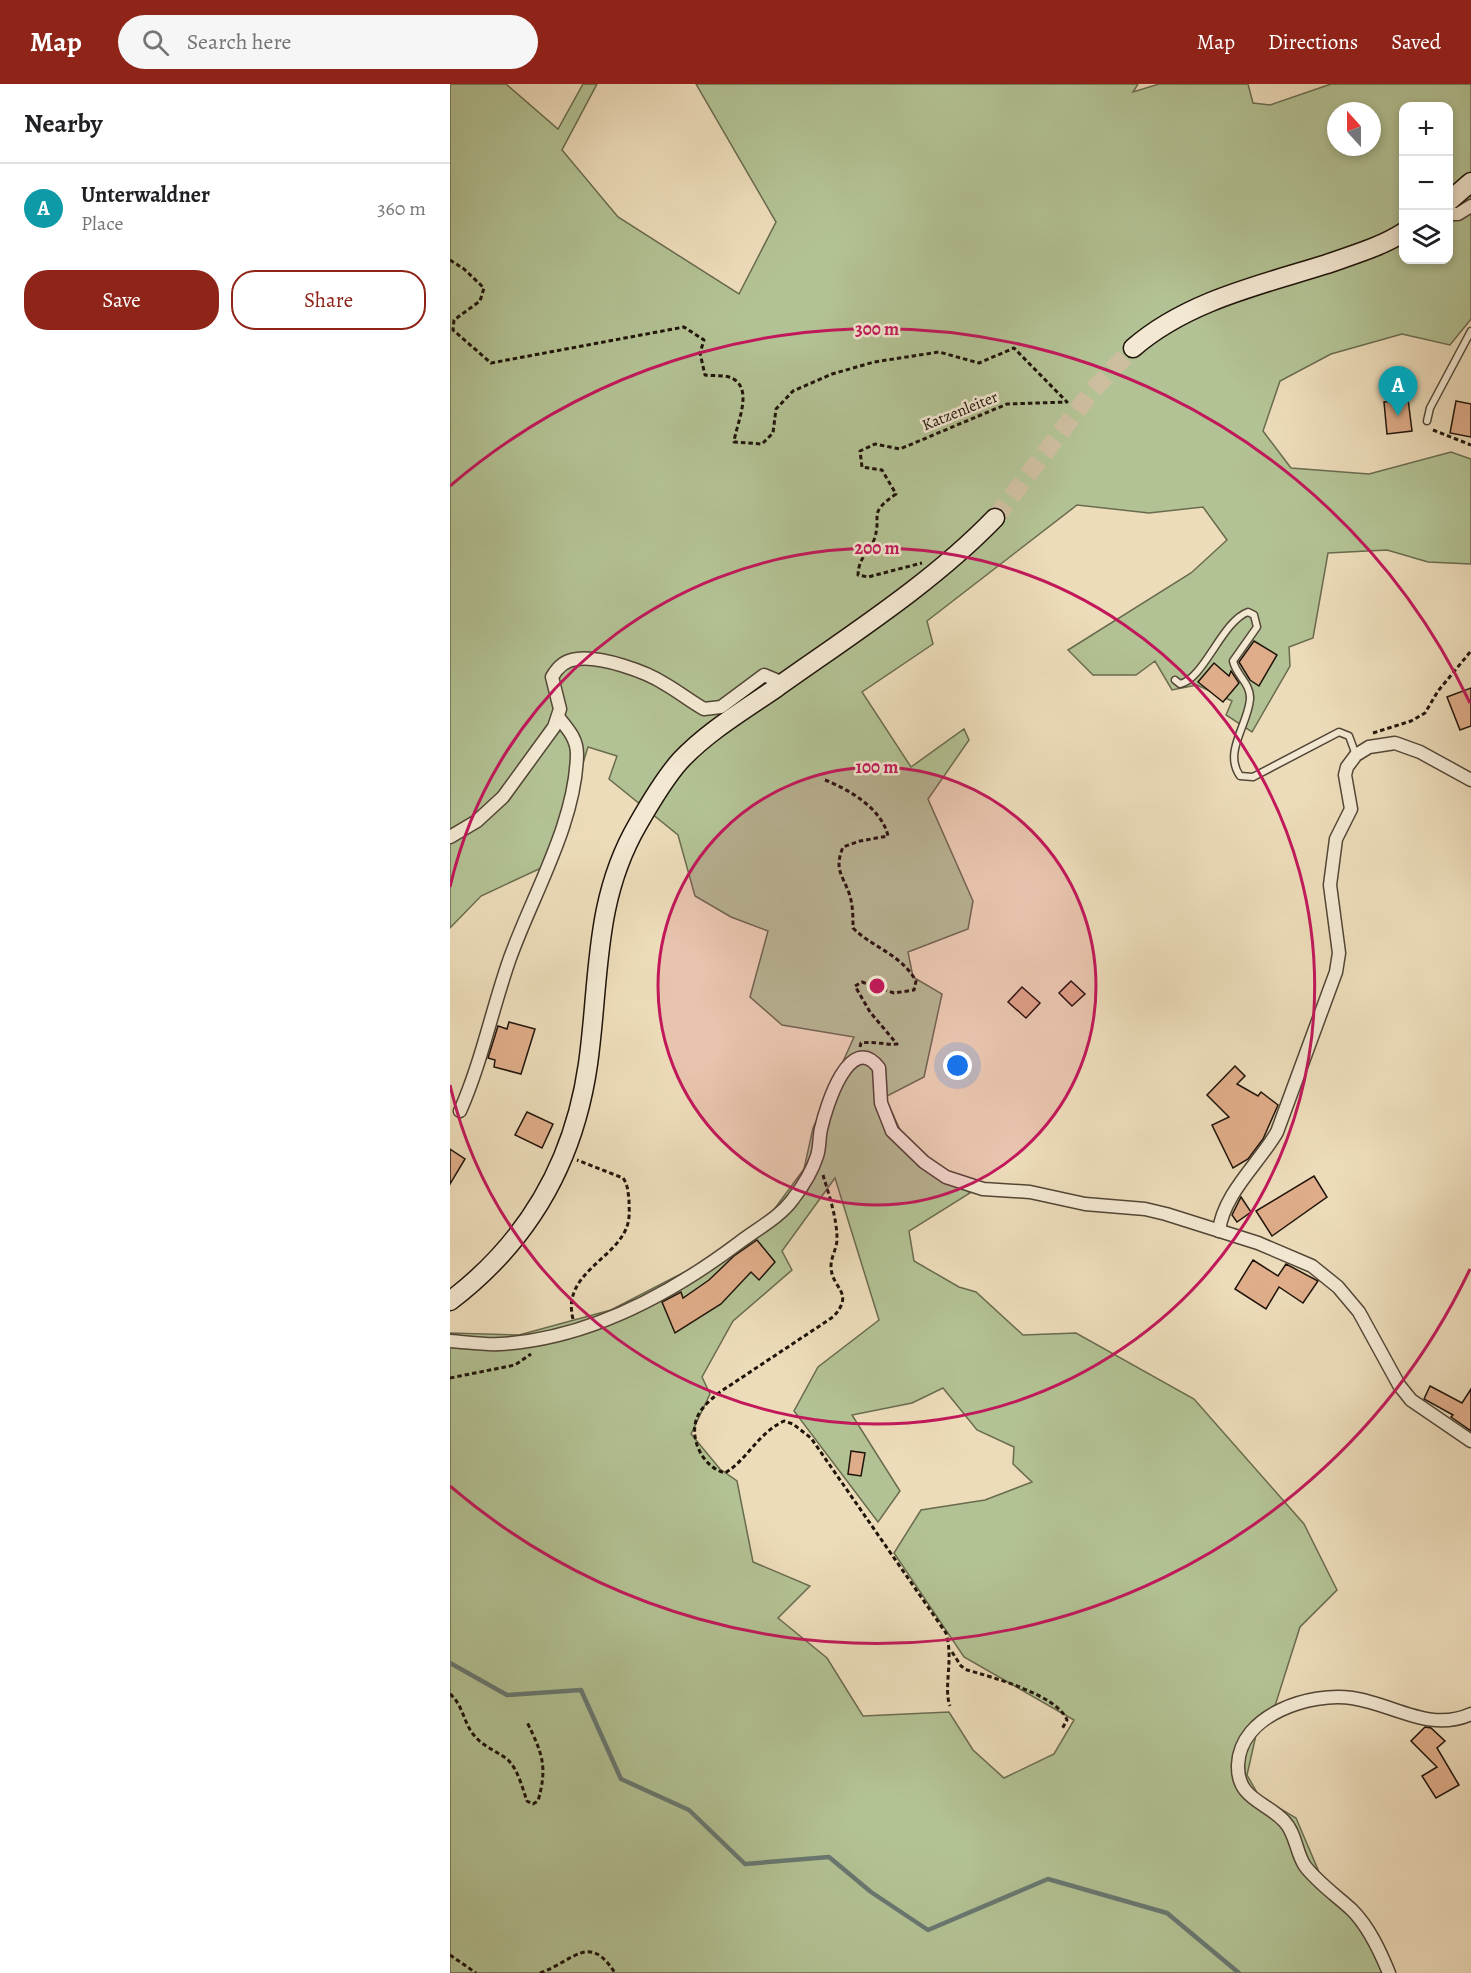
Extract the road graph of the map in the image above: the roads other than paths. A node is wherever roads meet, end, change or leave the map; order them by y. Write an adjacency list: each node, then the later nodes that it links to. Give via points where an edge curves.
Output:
1 (1471, 183): 2 (main road)
2 (1453, 199)
3 (1471, 206): 4 (street)
4 (1453, 214)
5 (1399, 234): 7 (main road, via 1351,256 1195,309 1150,333)
6 (1471, 332): 8 (lane)
7 (1132, 348)
8 (1426, 421)
9 (995, 518): 11 (main road, via 947,564)
10 (1175, 680): 13 (lane, via 1187,683 1195,676 1218,640 1248,612 1254,615 1257,627 1233,661 1247,685 1250,700 1234,754 1234,767 1240,776 1253,777 1339,732 1349,736)
11 (783, 683): 12 (street, via 764,675 721,707 704,709 633,669 577,659 557,669 552,677); 18 (main road, via 727,722 679,763 638,824 616,870 602,921 588,1062 566,1156 533,1216 504,1254)
12 (559, 718): 15 (street, via 503,797 477,821); 16 (street, via 577,745 574,781 553,851 509,960 480,1062)
13 (1356, 755): 14 (street, via 1369,747 1395,743); 17 (street, via 1345,775 1351,809 1336,839 1330,885 1339,952 1336,972 1277,1132 1238,1188 1221,1218)
14 (1471, 780)
15 (450, 837)
16 (460, 1111)
17 (1220, 1231): 19 (street, via 1145,1209 1085,1204 1030,1191 983,1189 946,1178 892,1131 881,1103 879,1068 868,1056 862,1056 848,1063 820,1129 818,1154 809,1176 788,1206 708,1266 614,1317 576,1329 499,1344); 20 (street, via 1312,1266 1338,1287 1359,1312 1411,1400)
18 (450, 1301)
19 (450, 1341)
20 (1471, 1441)
21 (1471, 1714): 22 (street, via 1450,1722 1435,1722 1358,1699 1327,1698 1298,1704 1260,1722 1240,1755 1238,1768 1244,1790 1287,1824 1306,1867 1363,1924)
22 (1389, 1973)

